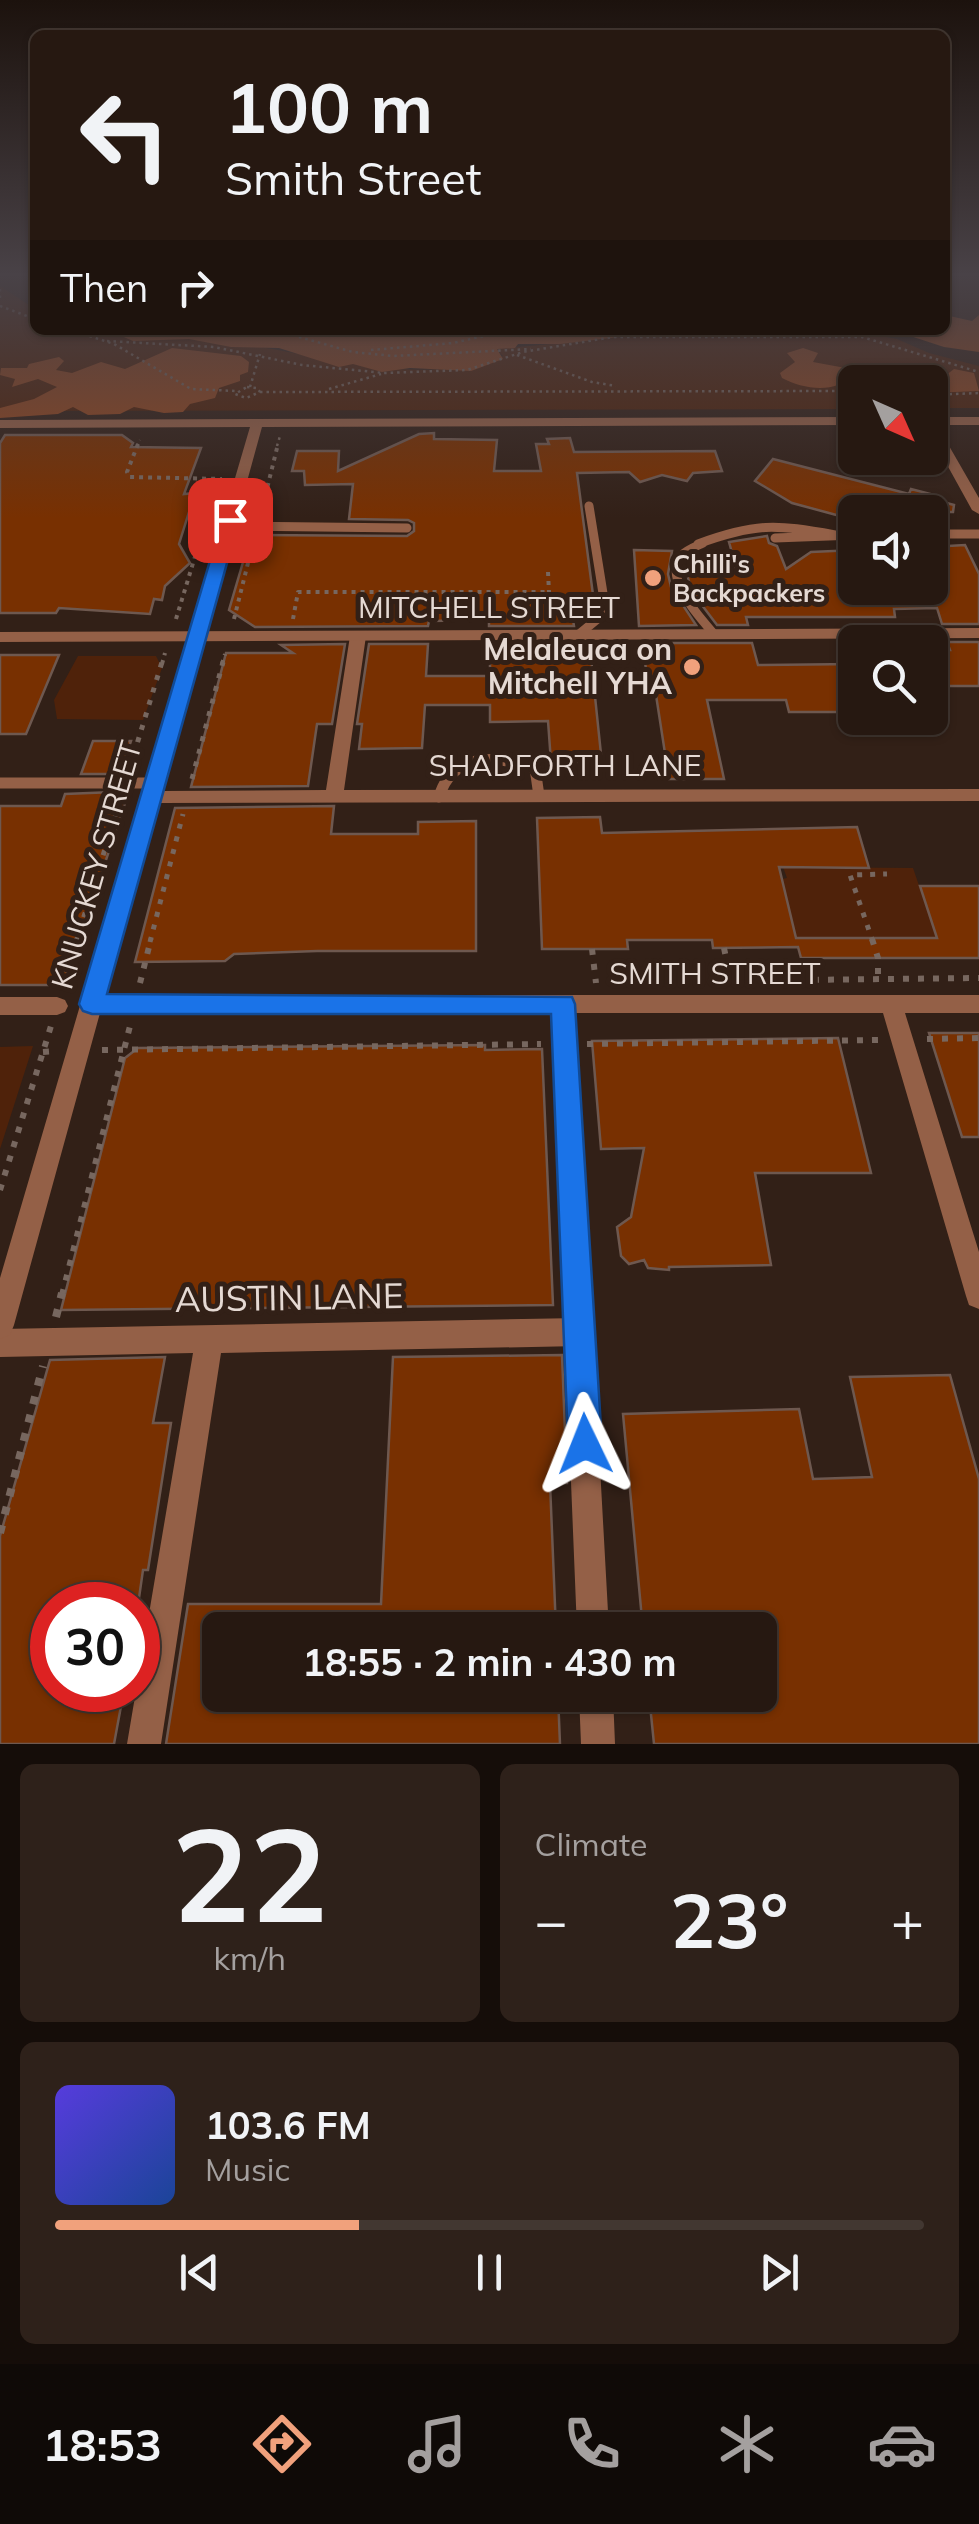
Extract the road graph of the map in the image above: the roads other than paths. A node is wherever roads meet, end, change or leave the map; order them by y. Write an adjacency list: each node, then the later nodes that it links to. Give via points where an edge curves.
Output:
1 (838, 421): 4 (street)
2 (979, 421): 3 (street)
3 (948, 422)
4 (258, 423): 5 (street); 9 (street, KNUCKEY STREET)
5 (0, 424)
6 (948, 454): 8 (street)
7 (589, 506): 20 (lane, via 606,612)
8 (979, 510)
9 (228, 526): 10 (lane); 23 (street, KNUCKEY STREET)
10 (406, 528)
11 (834, 534): 12 (lane); 15 (lane); 17 (lane, via 761,526)
12 (838, 534)
13 (948, 534): 14 (lane)
14 (979, 534)
15 (776, 538)
16 (725, 540): 17 (lane)
17 (698, 544): 19 (lane, via 682,554 676,568 685,600)
18 (979, 632): 19 (street, MITCHELL STREET)
19 (713, 633): 20 (street, MITCHELL STREET)
20 (578, 635): 21 (street, MITCHELL STREET)
21 (358, 636): 23 (street, MITCHELL STREET); 29 (street)
22 (0, 637): 23 (street, MITCHELL STREET)
23 (196, 637): 25 (street, KNUCKEY STREET)
24 (0, 783): 25 (lane, via 125,783)
25 (152, 790): 29 (street, SHADFORTH LANE); 31 (street, KNUCKEY STREET)
26 (979, 795): 28 (street, SHADFORTH LANE)
27 (438, 796): 28 (street, SHADFORTH LANE); 28 (lane, via 452,766 470,760 517,760 535,768); 29 (street, SHADFORTH LANE)
28 (538, 796)
29 (334, 797)
30 (884, 993): 32 (street, SMITH STREET); 33 (street, SMITH STREET); 36 (street)
31 (92, 1004): 32 (street, SMITH STREET); 37 (street, KNUCKEY STREET)
32 (563, 1004): 38 (street)
33 (979, 1004)
34 (0, 1006): 35 (street)
35 (56, 1006)
36 (979, 1296)
37 (0, 1325)
38 (580, 1332): 39 (street, AUSTIN LANE); 41 (street)
39 (210, 1336): 40 (street, AUSTIN LANE); 43 (street)
40 (0, 1343)
41 (592, 1612)
42 (597, 1712): 44 (street)
43 (144, 1744)
44 (598, 1744)

